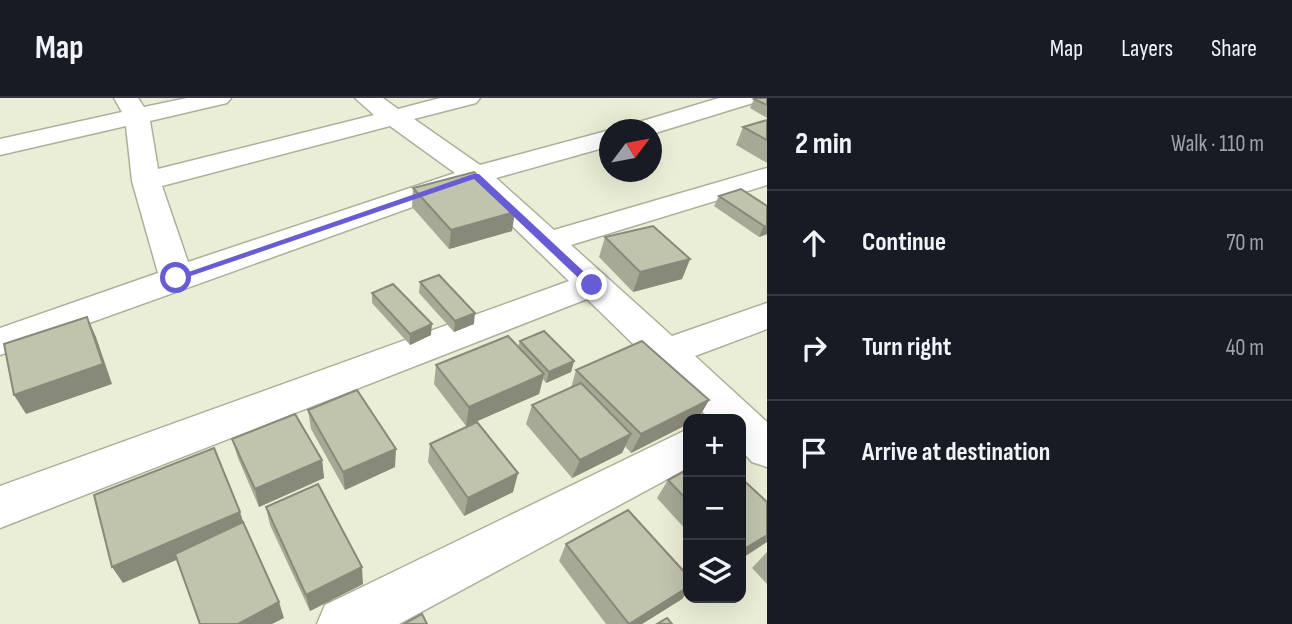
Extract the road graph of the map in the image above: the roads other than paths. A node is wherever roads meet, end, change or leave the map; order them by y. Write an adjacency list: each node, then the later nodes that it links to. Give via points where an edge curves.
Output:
1 (219, 98): 4 (street)
2 (468, 98): 5 (street)
3 (744, 98): 6 (street)
4 (132, 107): 8 (street); 11 (street)
5 (380, 107): 9 (street); 11 (street)
6 (662, 123)
7 (599, 141): 9 (street)
8 (0, 147)
9 (476, 175): 12 (street); 13 (street)
10 (767, 176): 12 (street)
11 (146, 181): 13 (street)
12 (547, 242): 14 (street)
13 (176, 278): 16 (street)
14 (592, 285): 17 (street); 22 (street)
15 (767, 315): 17 (street)
16 (5, 329)
17 (665, 353): 18 (street)
18 (732, 414)
19 (746, 428): 20 (street)
20 (767, 449)
21 (683, 450): 23 (street)
22 (0, 507)
23 (344, 624)

